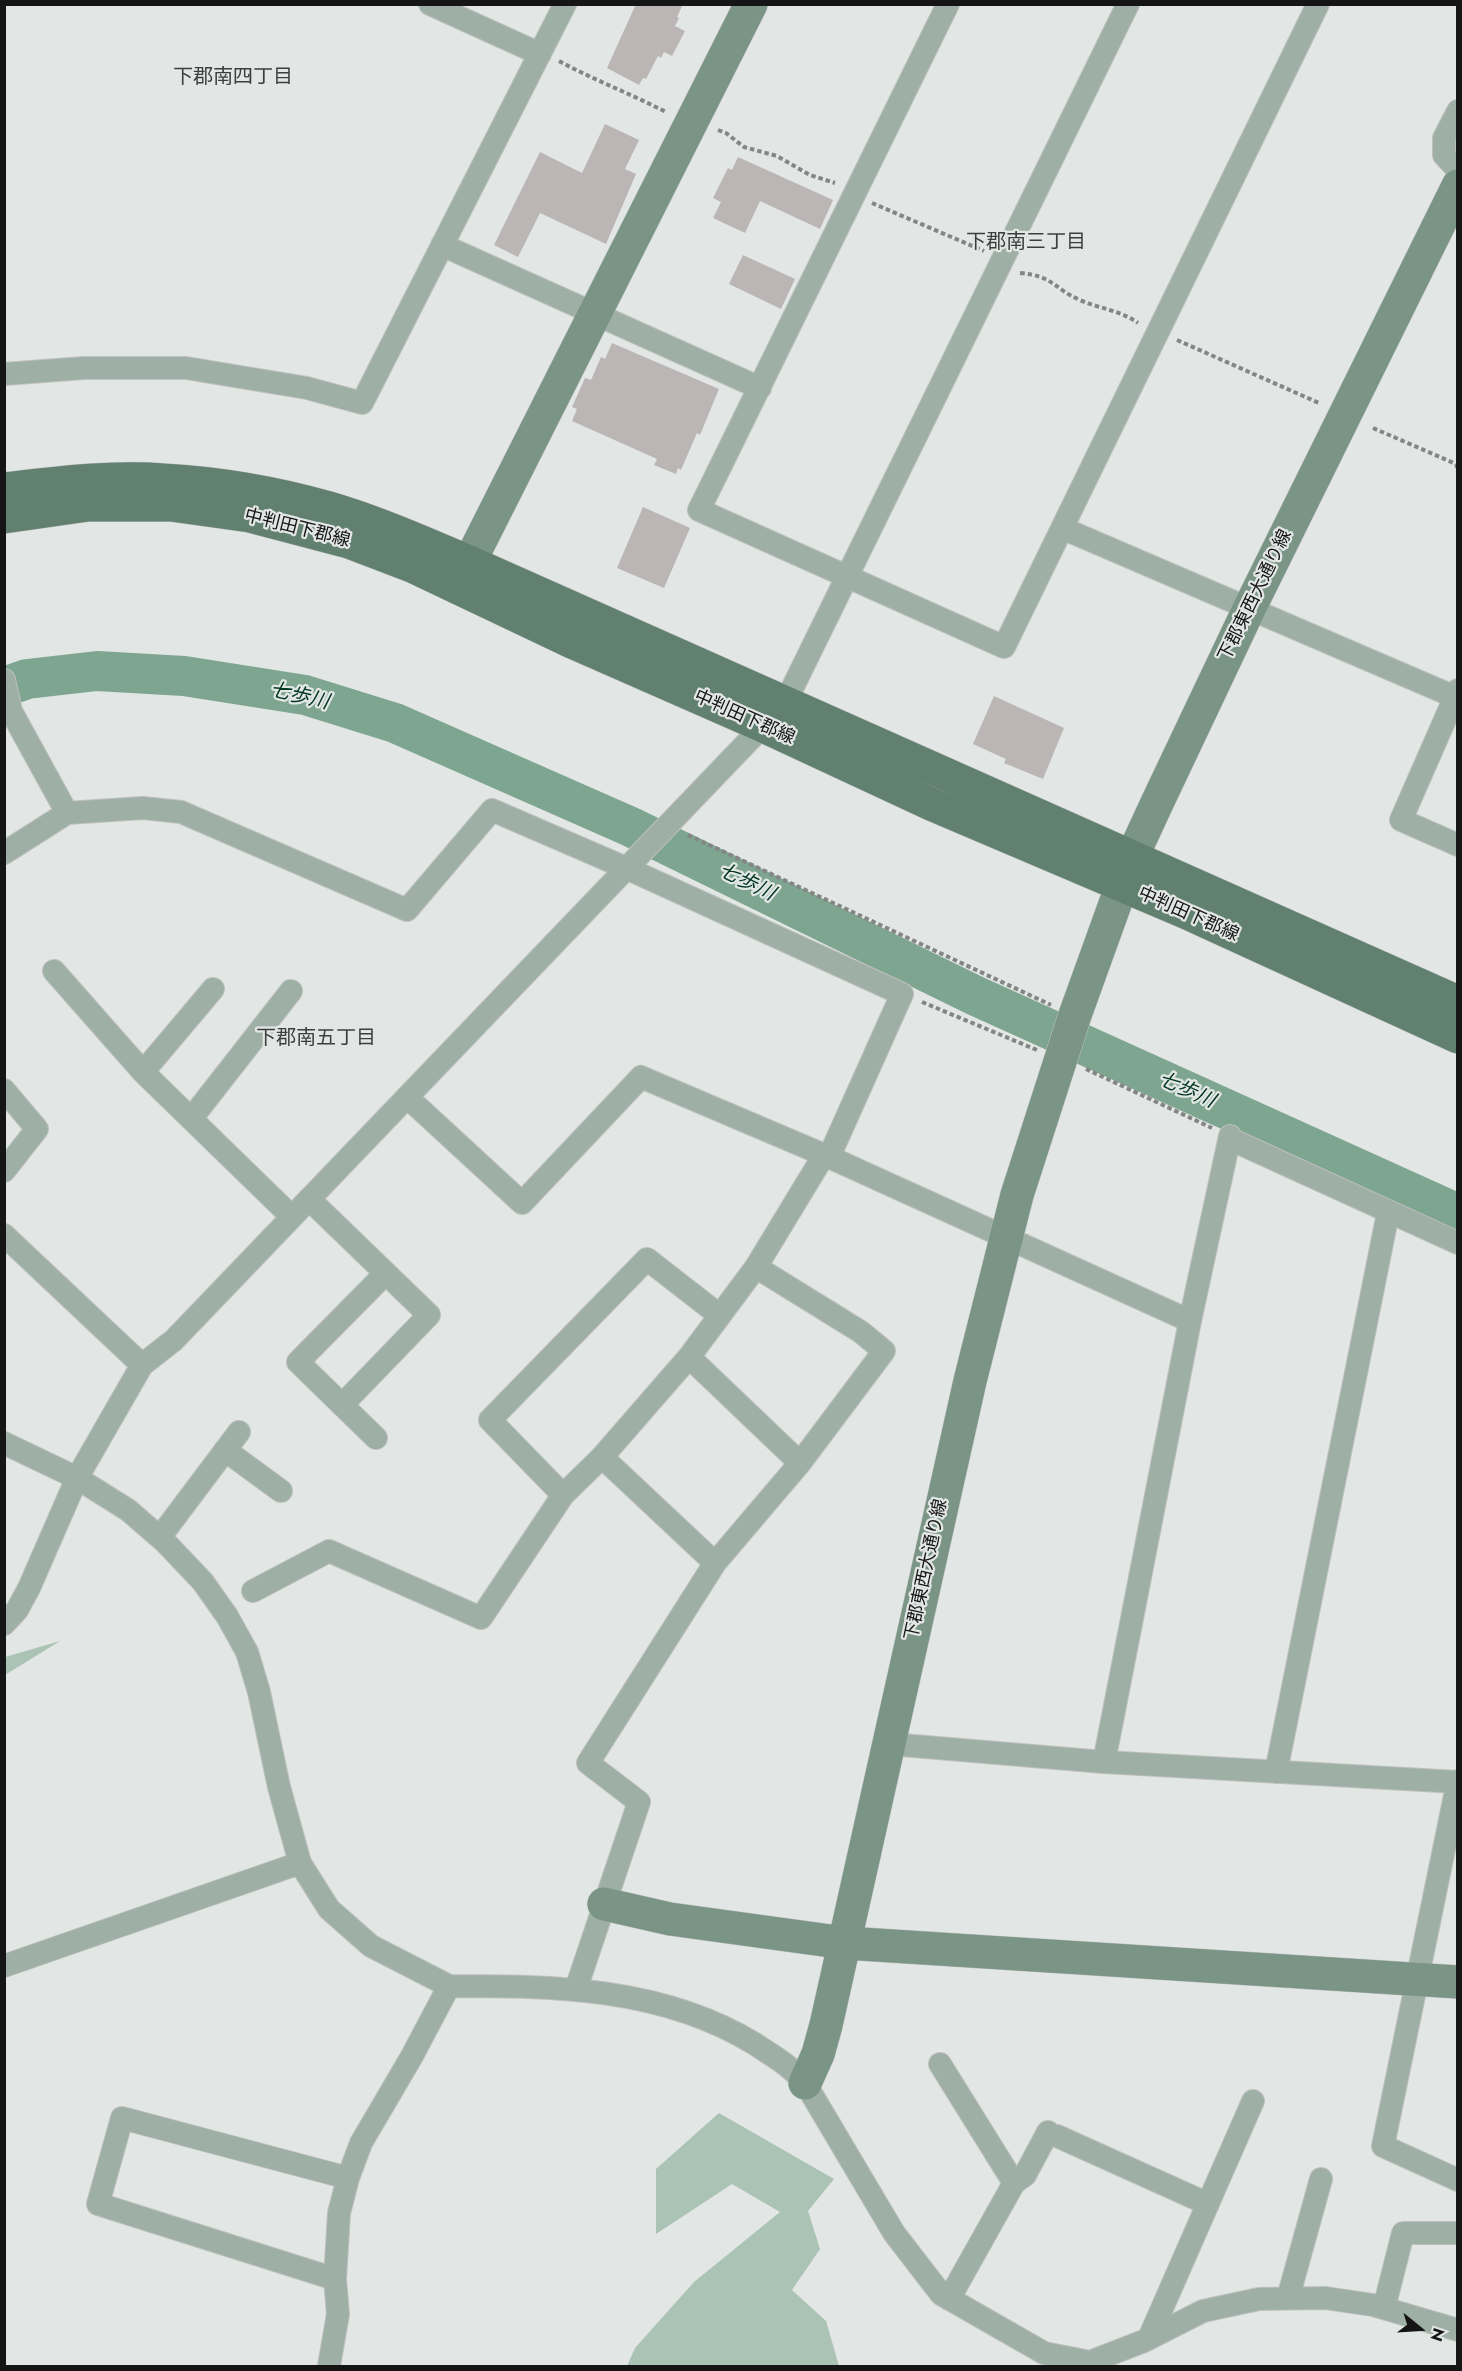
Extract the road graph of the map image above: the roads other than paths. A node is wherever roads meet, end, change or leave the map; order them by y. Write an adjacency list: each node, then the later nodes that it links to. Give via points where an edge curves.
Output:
1 (430, 4): 7 (street)
2 (565, 4): 7 (street)
3 (751, 4): 12 (street)
4 (948, 4): 14 (street)
5 (1128, 4): 19 (street)
6 (1318, 4): 17 (street)
7 (540, 54): 11 (street)
8 (1458, 111): 9 (street, via 1444,138 1444,155)
9 (1458, 170)
10 (1458, 186): 20 (street, 下郡東西大通り線)
11 (442, 245): 12 (street); 13 (street, via 362,403 308,388 186,368 84,368)
12 (594, 314): 14 (street); 18 (street)
13 (4, 374)
14 (760, 388): 19 (street, via 699,510)
15 (4, 489): 18 (main road, 中判田下郡線, via 67,481 162,479 251,491 329,508 428,544)
16 (4, 517): 18 (main road, 中判田下郡線, via 88,505 171,505 250,516 349,542 412,566)
17 (1062, 528): 19 (street, via 1004,647); 20 (street)
18 (463, 575): 24 (main road, 中判田下郡線, via 574,643)
19 (847, 576): 24 (street)
20 (1249, 609): 22 (street); 29 (street, 下郡東西大通り線)
21 (4, 680): 23 (street)
22 (1456, 694): 26 (street, via 1401,820)
23 (8, 709): 25 (street)
24 (774, 714): 28 (street); 29 (main road, 中判田下郡線, via 931,804)
25 (67, 813): 27 (street); 28 (street, via 143,808 181,812 407,910 492,810)
26 (1458, 845)
27 (4, 853)
28 (630, 865): 37 (street); 39 (street, via 902,994)
29 (1127, 871): 33 (main road, 中判田下郡線); 34 (main road, 中判田下郡線); 45 (street, 下郡東西大通り線, via 1065,1011 1060,1059)
30 (54, 971): 35 (street)
31 (213, 989): 35 (street)
32 (291, 991): 38 (street)
33 (1458, 1002)
34 (1458, 1037)
35 (143, 1072): 38 (street)
36 (4, 1090): 40 (street, via 37,1129)
37 (408, 1097): 39 (street, via 522,1203 641,1077); 41 (street)
38 (190, 1119): 43 (street)
39 (827, 1156): 45 (street); 47 (street)
40 (4, 1171)
41 (309, 1199): 43 (street); 48 (street)
42 (1388, 1213): 46 (street); 50 (street, via 1230,1138); 69 (street)
43 (292, 1217): 52 (street, via 174,1340)
44 (4, 1235): 52 (street)
45 (1006, 1238): 50 (street); 67 (street, 下郡東西大通り線, via 955,1444)
46 (1458, 1243)
47 (756, 1267): 49 (street); 59 (street, via 861,1332 884,1351)
48 (386, 1273): 53 (street, via 429,1315); 53 (street, via 298,1362)
49 (719, 1315): 51 (street); 62 (street, via 647,1259 490,1420)
50 (1190, 1321): 68 (street)
51 (689, 1357): 58 (street); 59 (street)
52 (142, 1365): 60 (street)
53 (342, 1405): 55 (street)
54 (239, 1432): 57 (street)
55 (376, 1438)
56 (4, 1443): 60 (street)
57 (225, 1450): 61 (street); 63 (street)
58 (602, 1457): 62 (street); 64 (street)
59 (800, 1463): 64 (street)
60 (77, 1478): 63 (street, via 128,1510); 66 (street, via 26,1595)
61 (281, 1491)
62 (563, 1495): 65 (street, via 481,1618 329,1551)
63 (159, 1537): 71 (street, via 203,1582 247,1652)
64 (716, 1563): 72 (street, via 588,1763 639,1802)
65 (254, 1591)
66 (4, 1624)
67 (890, 1744): 68 (street); 73 (street, 下郡東西大通り線)
68 (1104, 1762): 69 (street)
69 (1276, 1772): 70 (street)
70 (1457, 1782): 75 (street)
71 (300, 1863): 74 (street); 77 (street, via 329,1909 371,1946)
72 (604, 1904): 73 (street, via 670,1919); 78 (street)
73 (845, 1943): 75 (street); 80 (street, 下郡東西大通り線, via 818,2054)
74 (4, 1966)
75 (1417, 1979): 76 (street); 84 (street, via 1383,2146)
76 (1458, 1982)
77 (449, 1986): 78 (street); 82 (street, via 361,2143)
78 (576, 1989): 80 (street, via 678,2008 735,2032 779,2059)
79 (940, 2064): 85 (street)
80 (805, 2083): 90 (street, via 894,2233)
81 (1253, 2101): 86 (street)
82 (348, 2178): 88 (street, via 339,2213); 88 (street, via 122,2118 98,2204)
83 (1321, 2179): 89 (street)
84 (1458, 2180)
85 (1014, 2183): 86 (street, via 1052,2134); 90 (street)
86 (1208, 2204): 93 (street)
87 (1458, 2233): 91 (street, via 1403,2233)
88 (335, 2279): 94 (street, via 338,2314)
89 (1288, 2298): 91 (street, via 1325,2298); 93 (street, via 1259,2299 1203,2311)
90 (949, 2299): 93 (street, via 1044,2354 1090,2362)
91 (1384, 2308): 92 (street)
92 (1458, 2330)
93 (1149, 2338)
94 (329, 2367)

